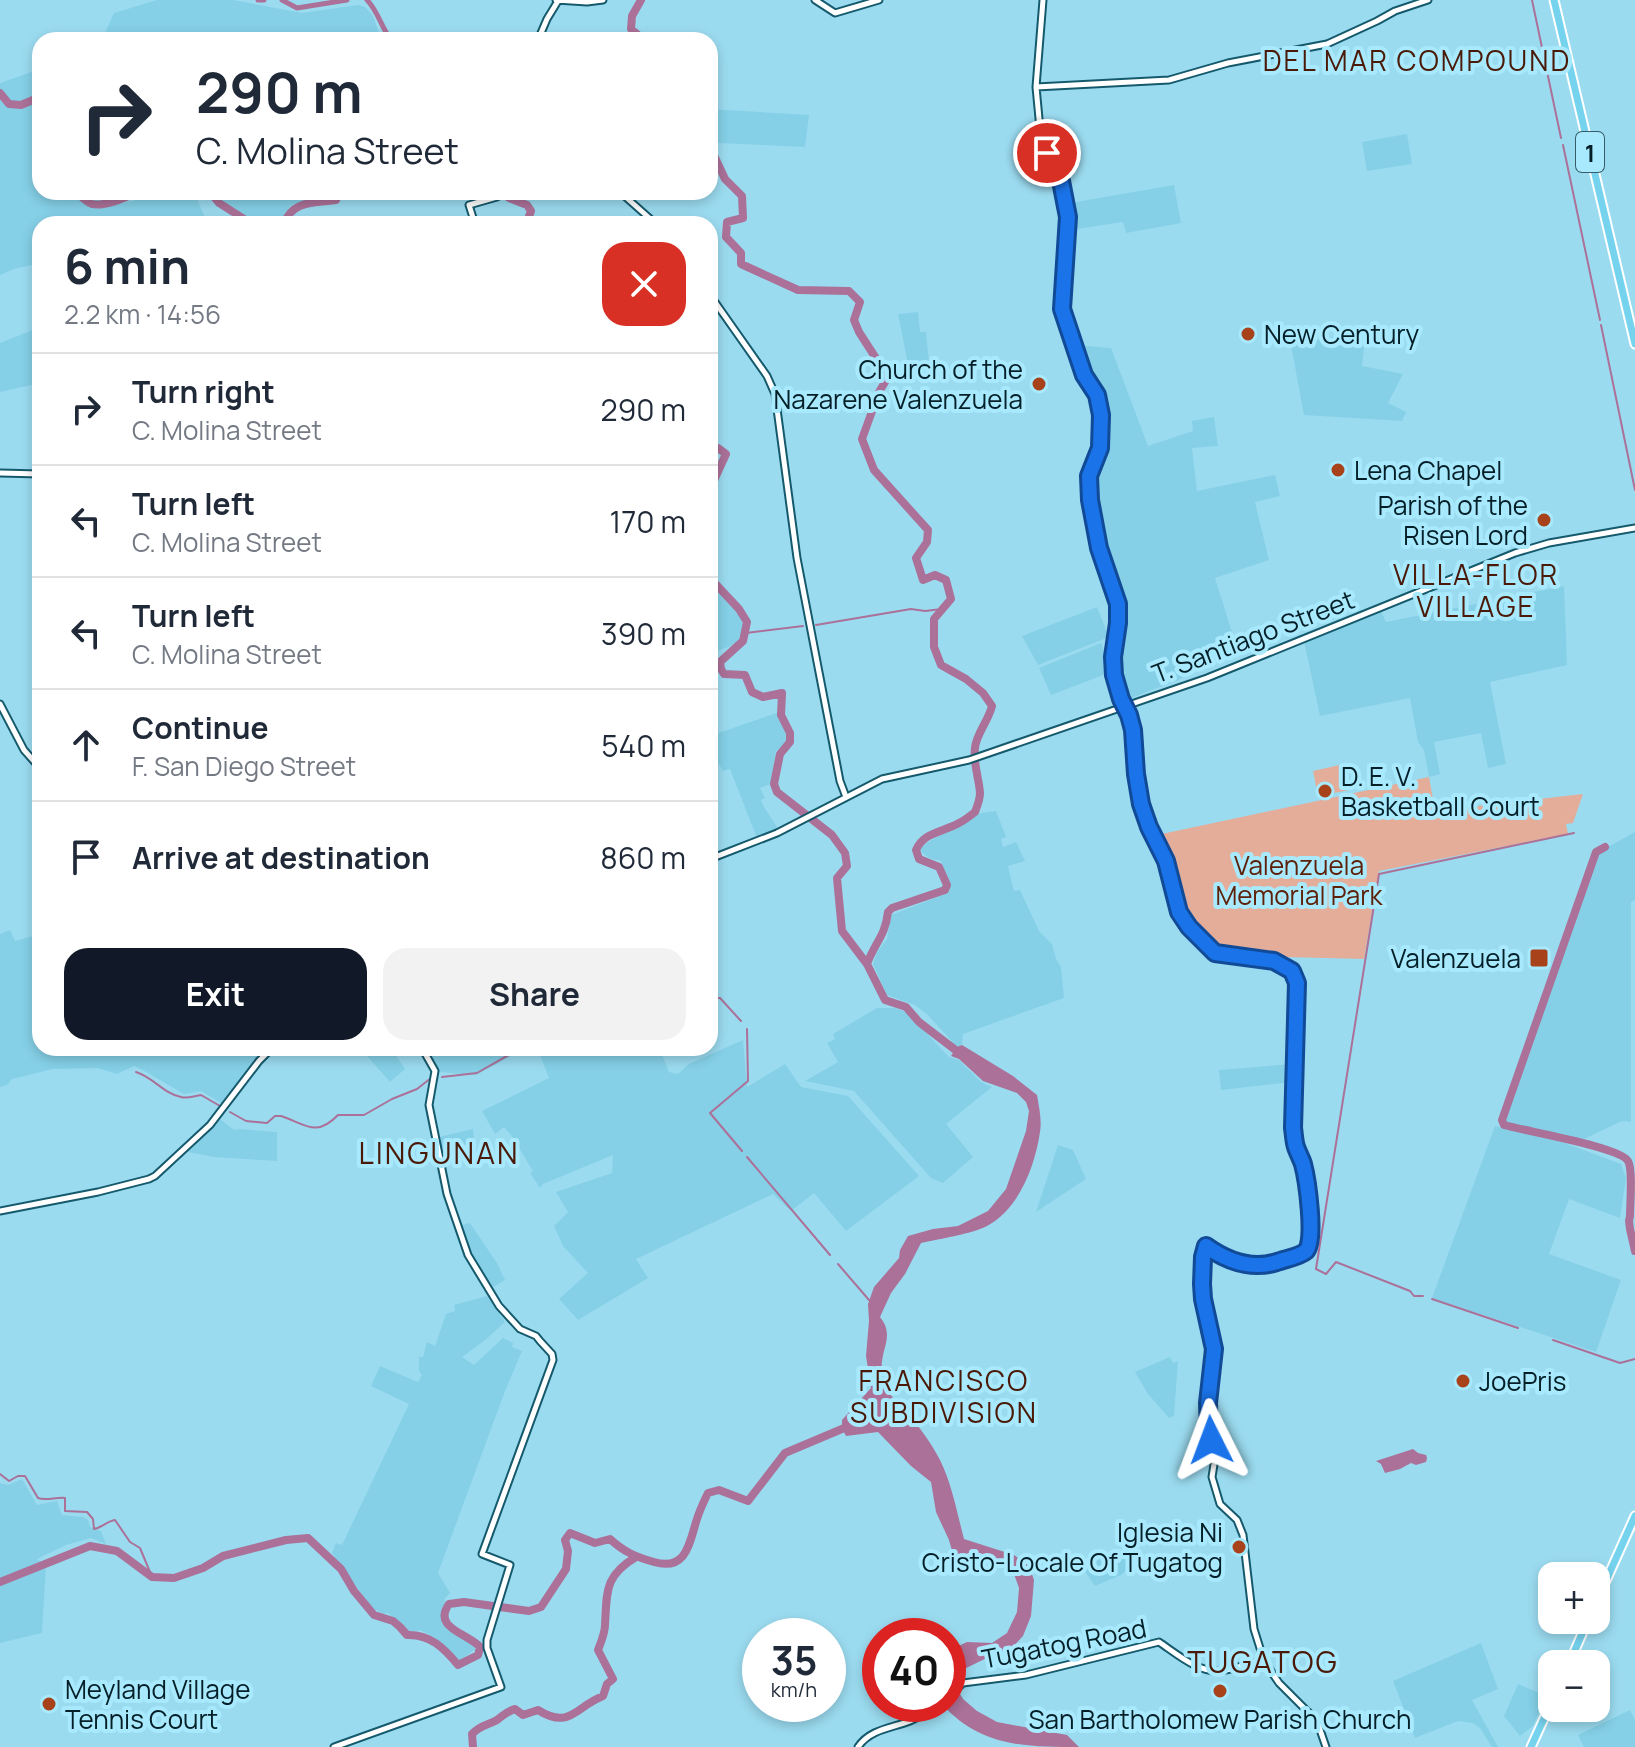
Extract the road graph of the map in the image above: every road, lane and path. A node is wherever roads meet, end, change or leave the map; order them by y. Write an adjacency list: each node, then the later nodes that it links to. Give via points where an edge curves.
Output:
1 (603, 0): 6 (street)
2 (815, 0): 3 (street, via 835,13)
3 (879, 0)
4 (1428, 0): 9 (street, via 1327,44 1169,80)
5 (1554, 0): 15 (highway, 1)
6 (557, 1): 8 (street)
7 (1040, 1): 9 (street)
8 (541, 32)
9 (1036, 87): 20 (street, via 1042,143 1061,181 1068,217 1062,309 1101,415 1090,496 1099,548 1118,604 1113,657)
10 (486, 200): 12 (street, via 469,205)
11 (629, 200): 13 (street)
12 (472, 216)
13 (647, 216)
14 (718, 306): 22 (street, via 775,394 797,558)
15 (1635, 344)
16 (0, 473): 17 (street)
17 (32, 474)
18 (1635, 528): 20 (street, T. Santiago Street, via 1515,553)
19 (0, 704): 21 (street)
20 (1124, 707): 22 (street, T. Santiago Street, via 953,765 882,779); 29 (street, via 1133,730 1141,804 1166,861 1183,920 1215,953 1274,961 1296,978 1293,1128 1303,1164 1310,1244 1303,1252 1260,1266 1206,1246 1203,1257 1203,1299 1214,1349 1208,1415 1215,1458 1212,1477 1220,1504 1237,1520 1243,1535 1254,1629)
21 (32, 759)
22 (846, 797): 23 (street, T. Santiago Street)
23 (718, 856)
24 (264, 1056): 26 (street, via 210,1125 155,1176)
25 (427, 1056): 33 (street, via 435,1071 429,1105 447,1194 468,1255 499,1306 520,1329 536,1336 553,1360 482,1554 510,1565 487,1640 501,1687)
26 (0, 1211)
27 (1635, 1516): 28 (highway)
28 (1610, 1572)
29 (1264, 1661): 30 (street, Tugatog Road, via 1209,1670 1159,1642 1026,1675); 35 (street, via 1317,1721)
30 (966, 1684)
31 (907, 1722): 34 (street, via 872,1734)
32 (1542, 1722): 36 (highway)
33 (334, 1747)
34 (858, 1747)
35 (1326, 1747)
36 (1531, 1747)

